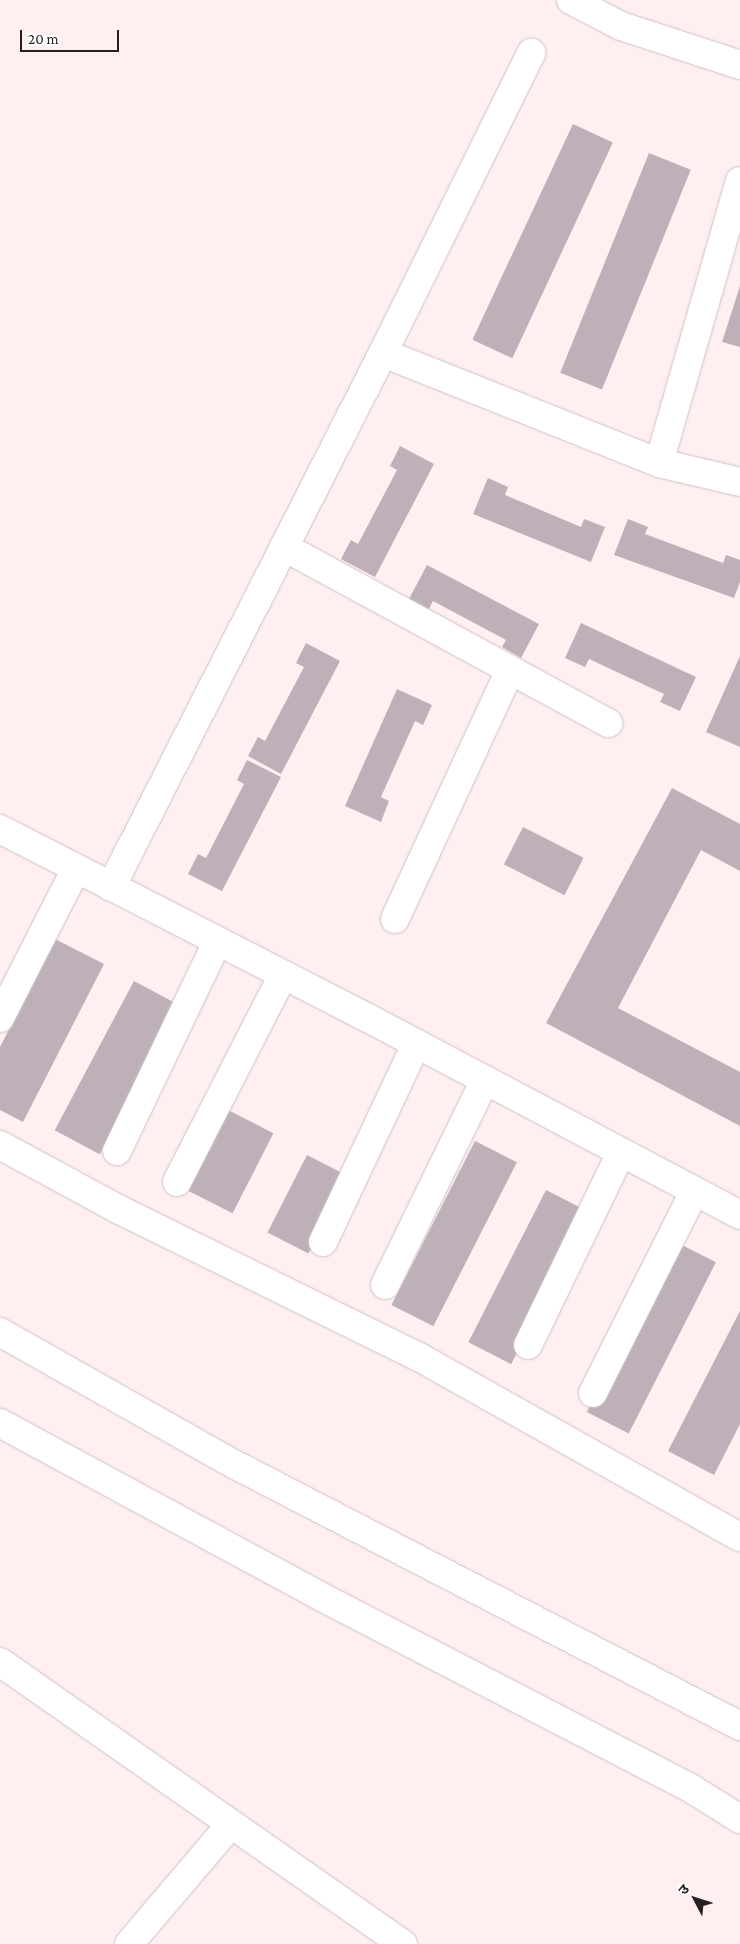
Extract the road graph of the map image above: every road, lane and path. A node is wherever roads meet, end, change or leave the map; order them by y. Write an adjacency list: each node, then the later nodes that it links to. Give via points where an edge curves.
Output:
1 (571, 0): 3 (street, via 621,26)
2 (531, 53): 5 (street)
3 (740, 65)
4 (740, 181): 6 (street)
5 (382, 353): 6 (street); 8 (street)
6 (659, 463): 7 (street)
7 (740, 482)
8 (284, 547): 9 (street); 13 (street)
9 (510, 670): 10 (street); 14 (street)
10 (608, 723)
11 (0, 829): 12 (street)
12 (76, 869): 13 (street); 17 (street)
13 (111, 887): 15 (street)
14 (396, 919)
15 (216, 942): 16 (street); 21 (street)
16 (283, 975): 18 (street); 23 (street)
17 (0, 1018)
18 (416, 1044): 19 (street); 26 (street)
19 (485, 1080): 22 (street); 27 (street)
20 (0, 1145): 32 (street, via 118,1209 419,1357)
21 (117, 1151)
22 (621, 1153): 24 (street); 29 (street)
23 (177, 1182)
24 (694, 1192): 25 (street); 30 (street)
25 (740, 1215)
26 (323, 1242)
27 (385, 1285)
28 (0, 1332): 34 (street, via 226,1460)
29 (528, 1345)
30 (594, 1392)
31 (0, 1423): 35 (street, via 320,1596 692,1789)
32 (740, 1537)
33 (0, 1662): 36 (street)
34 (740, 1726)
35 (740, 1819)
36 (231, 1824): 37 (street); 38 (street)
37 (132, 1943)
38 (403, 1944)

